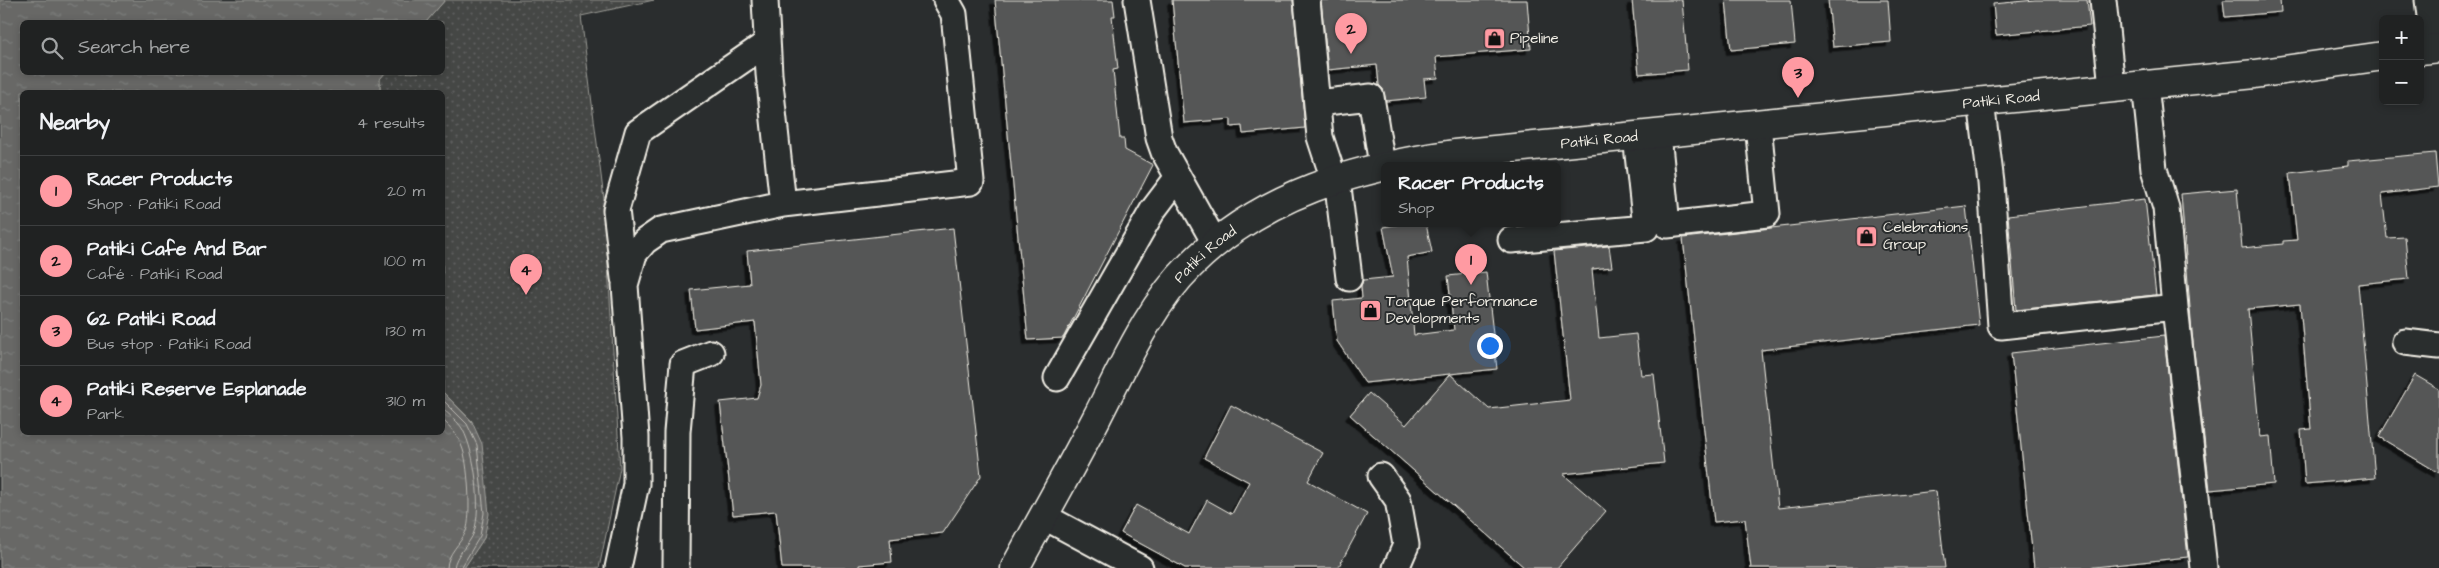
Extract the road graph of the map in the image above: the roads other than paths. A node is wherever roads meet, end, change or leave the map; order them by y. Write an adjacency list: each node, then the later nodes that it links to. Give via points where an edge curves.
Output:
1 (765, 0): 7 (lane)
2 (946, 0): 21 (lane, via 954,14 971,182)
3 (1137, 0): 19 (lane, via 1159,138)
4 (1306, 0): 13 (lane)
5 (2103, 0): 11 (lane)
6 (2428, 0): 8 (lane)
7 (767, 43): 21 (lane); 25 (lane, via 638,132 616,210)
8 (2431, 49)
9 (2379, 57): 10 (main road, Patiki Road, via 2255,74)
10 (2144, 84): 11 (main road, Patiki Road); 26 (lane, via 2154,169 2166,208)
11 (2112, 87): 12 (main road, Patiki Road)
12 (1981, 101): 14 (main road, Patiki Road); 26 (lane, via 2001,326)
13 (1317, 103): 16 (lane, via 1371,97); 20 (lane, via 1320,137)
14 (1758, 125): 15 (main road, Patiki Road); 15 (lane, via 1767,214 1667,225)
15 (1647, 136): 17 (main road, Patiki Road, via 1454,154); 22 (lane, via 1646,228)
16 (1381, 162)
17 (1406, 162)
18 (1381, 166): 20 (main road, Patiki Road)
19 (1178, 177): 23 (lane); 30 (lane, via 1153,210)
20 (1332, 179): 23 (main road, Patiki Road, via 1279,202); 24 (lane, via 1339,195)
21 (783, 204): 25 (lane, via 662,230 645,241 634,254)
22 (1511, 240)
23 (1215, 243): 32 (main road, Patiki Road, via 1168,291 1119,374)
24 (1349, 278)
25 (625, 285): 33 (lane, via 636,437 636,484)
26 (2175, 307): 38 (lane)
27 (2405, 342): 28 (lane)
28 (2439, 346)
29 (712, 353): 34 (lane, via 683,364 677,432)
30 (1057, 378)
31 (1381, 476): 37 (lane, via 1398,500 1406,544)
32 (1043, 516): 35 (main road, Patiki Road); 36 (lane)
33 (618, 568)
34 (676, 568)
35 (1015, 568)
36 (1140, 568)
37 (1396, 568)
38 (2204, 568)

